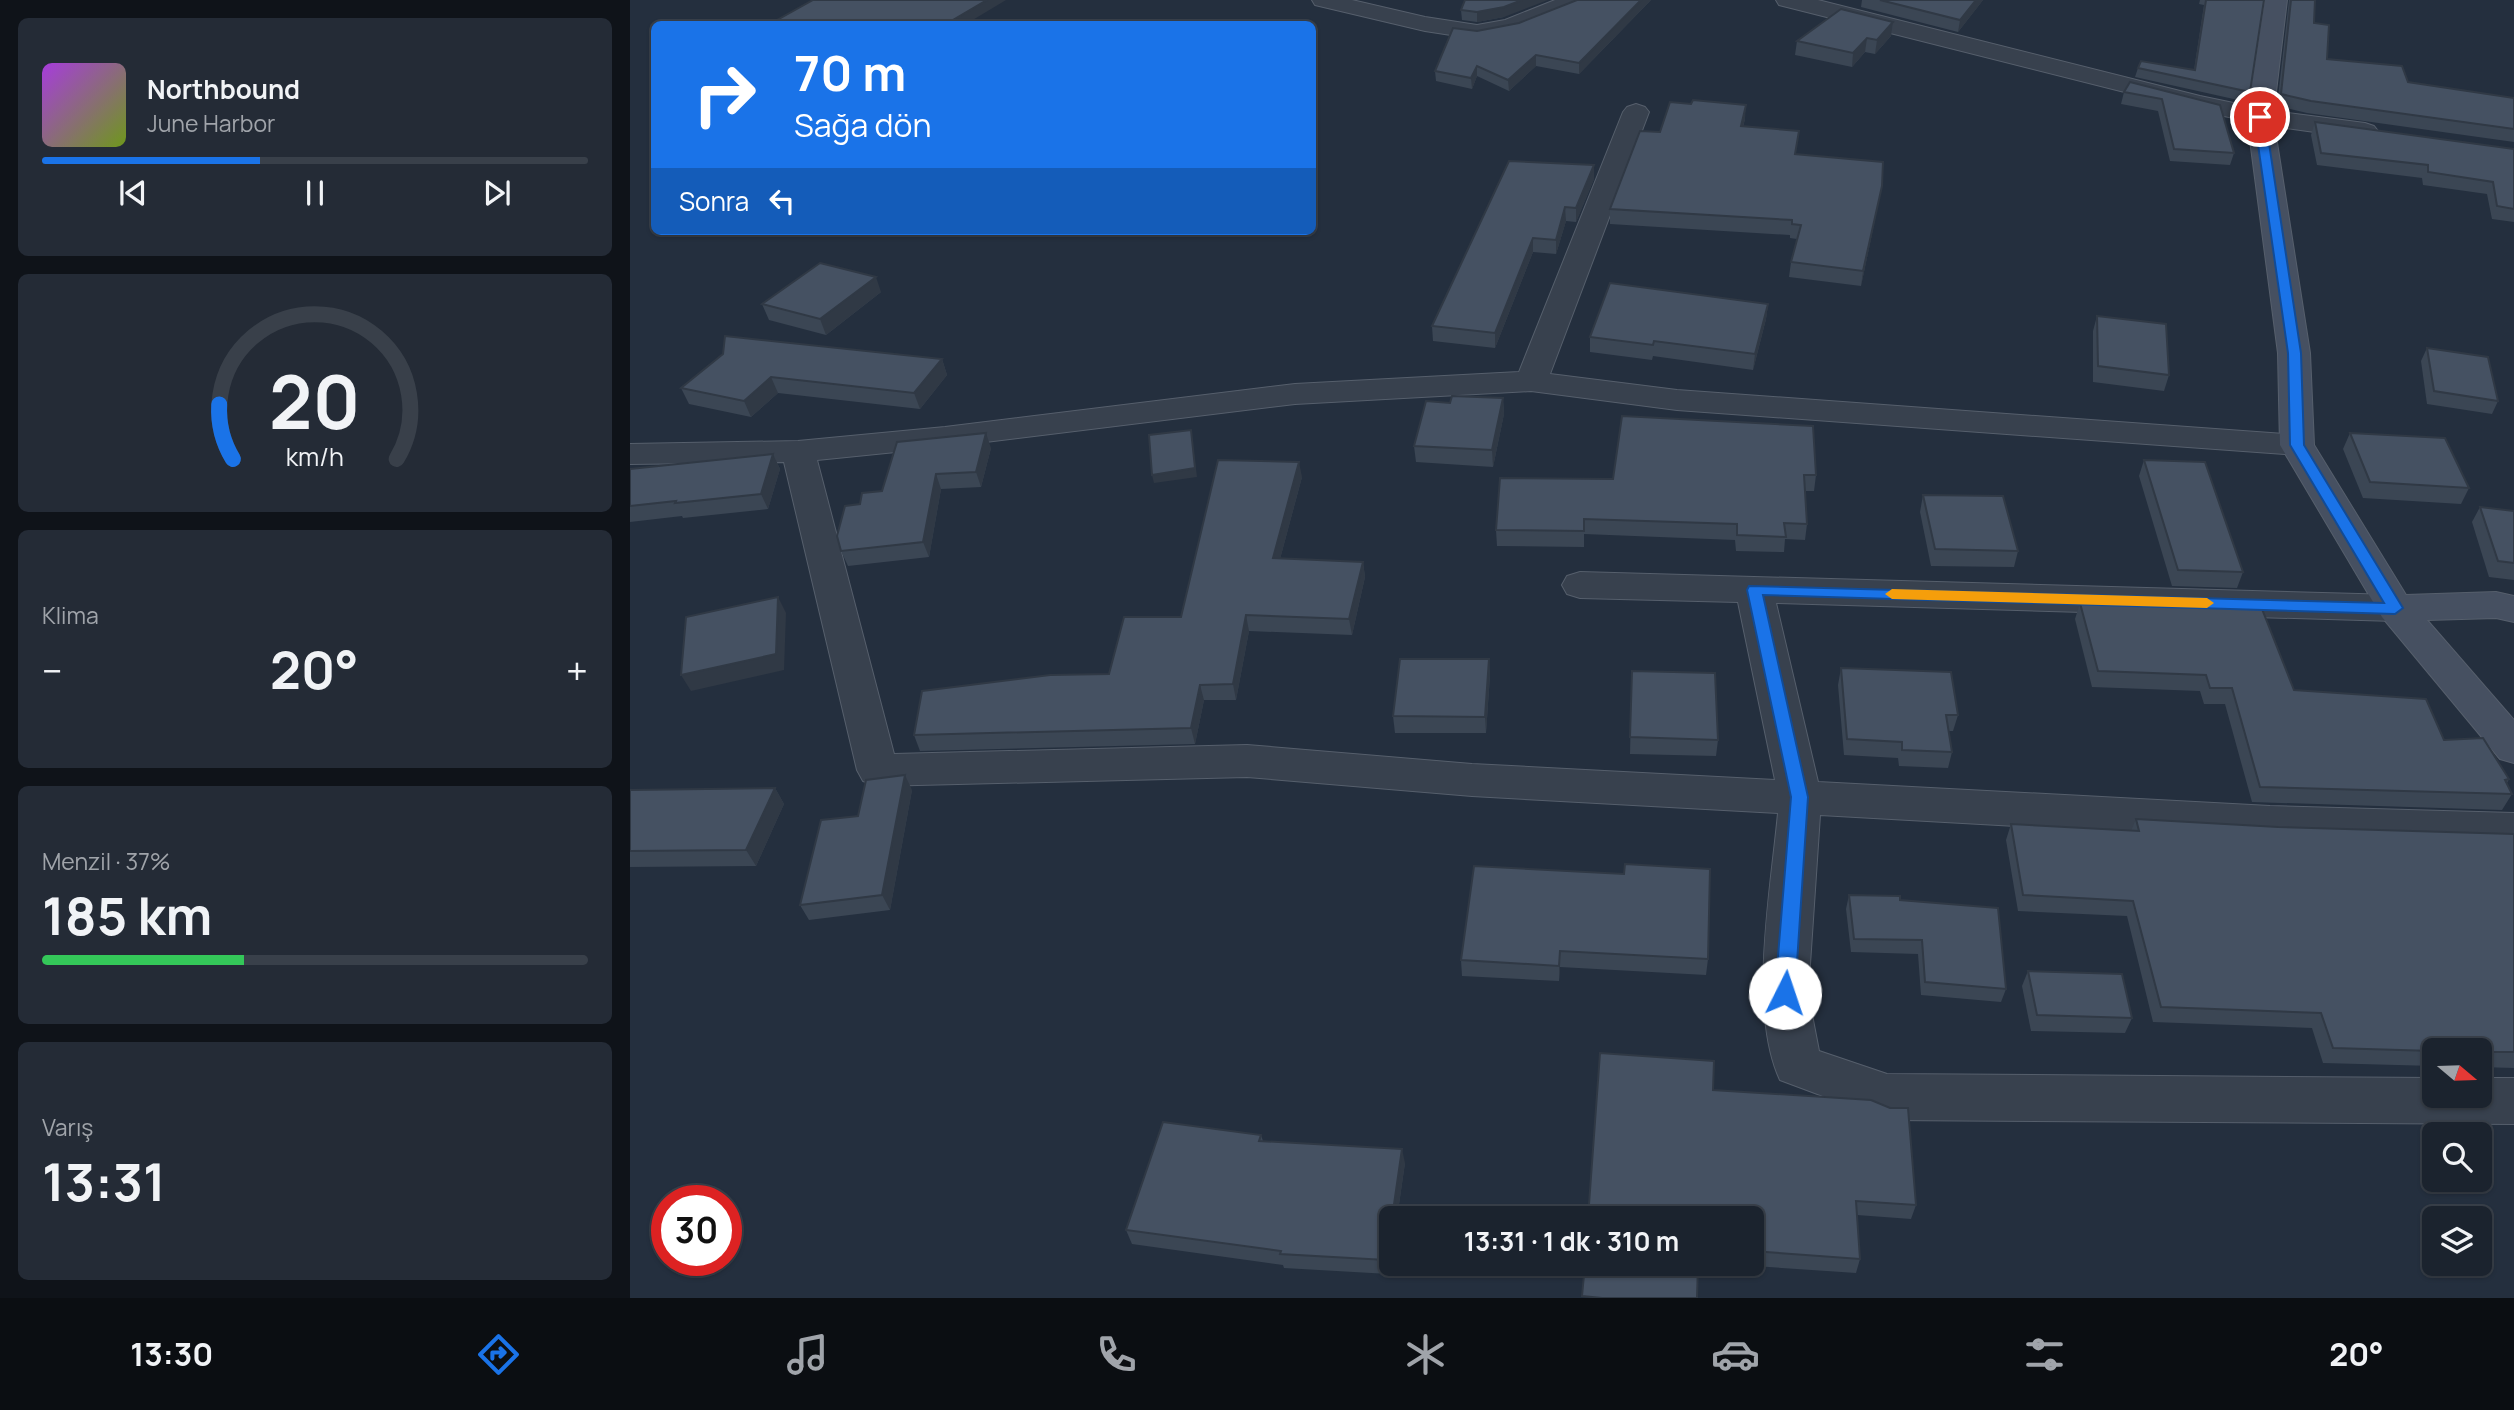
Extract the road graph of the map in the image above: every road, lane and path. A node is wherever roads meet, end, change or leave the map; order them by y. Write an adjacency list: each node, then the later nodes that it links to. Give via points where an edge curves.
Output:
1 (1323, 0): 2 (street, via 1477,32 1511,26)
2 (1575, 0)
3 (1787, 0): 6 (street)
4 (2276, 0): 6 (street)
5 (1636, 113): 8 (street)
6 (2260, 117): 7 (street); 9 (street, via 2294,353)
7 (2393, 135)
8 (1531, 381): 9 (street, via 1677,400); 10 (street, via 1294,394)
9 (2297, 445): 14 (street)
10 (798, 451): 11 (street); 17 (street, via 878,770 1247,761 1472,780)
11 (630, 454)
12 (1580, 585): 13 (street)
13 (1754, 590): 14 (street); 17 (street)
14 (2395, 608): 15 (street, via 2496,605); 16 (street)
15 (2514, 609)
16 (2514, 748)
17 (1800, 797): 18 (street, via 2270,823); 19 (street, via 1785,993 1797,1065 1887,1097)
18 (2514, 830)
19 (2514, 1101)

